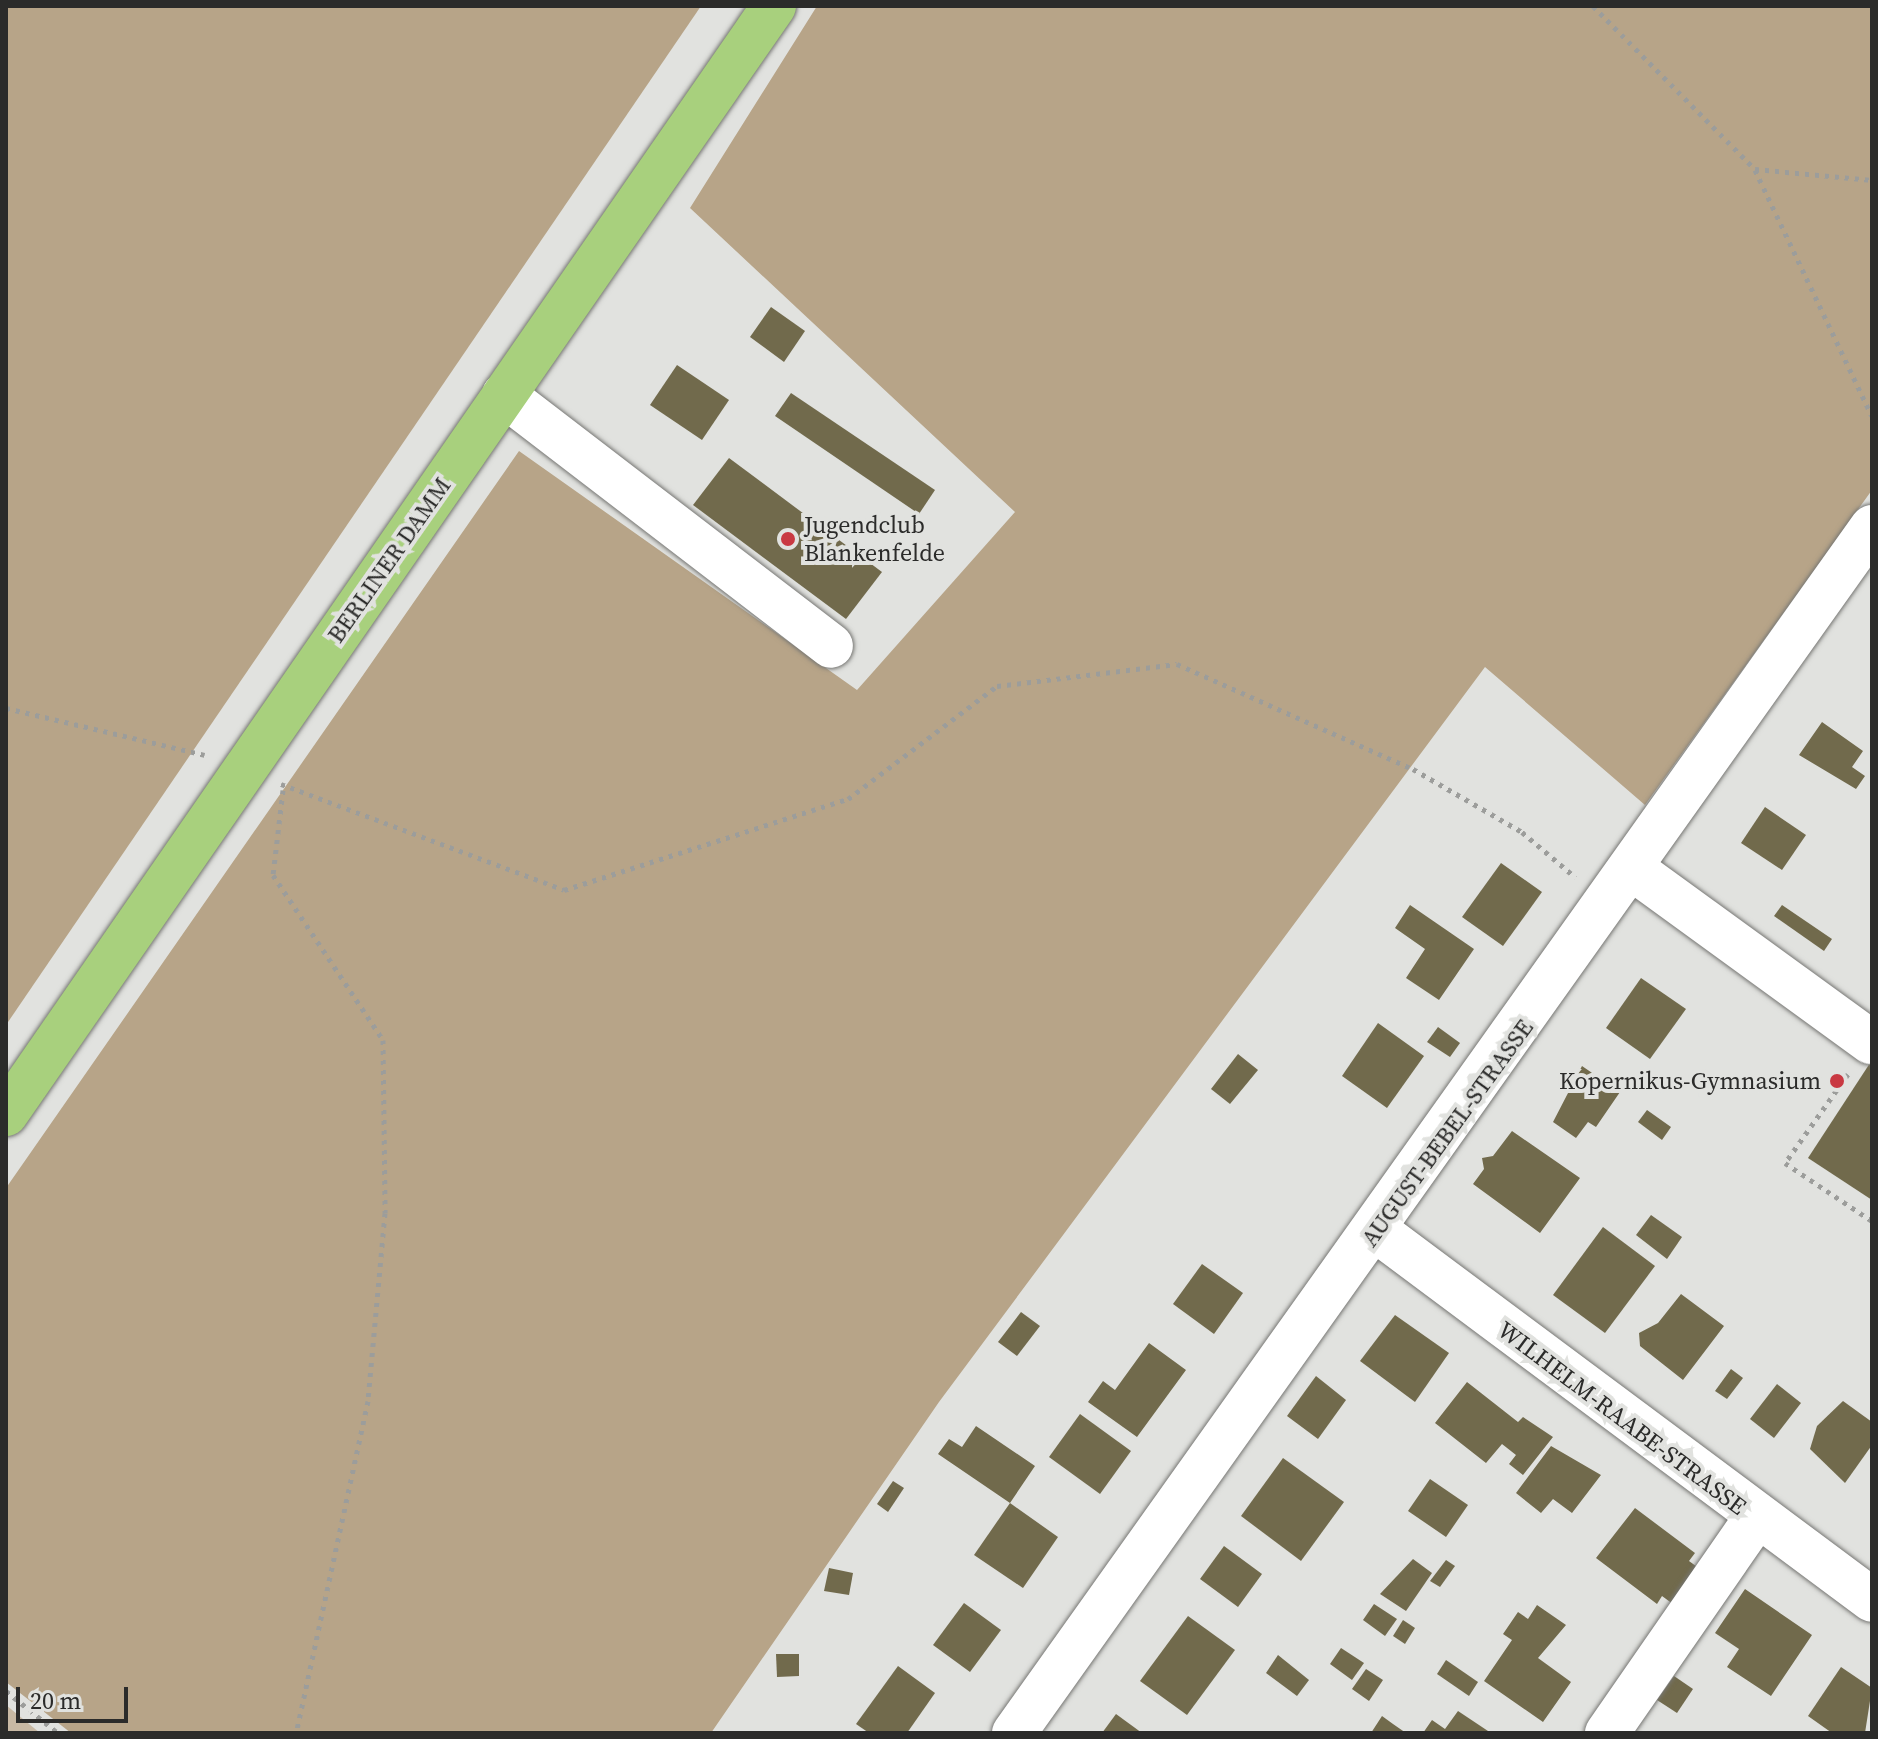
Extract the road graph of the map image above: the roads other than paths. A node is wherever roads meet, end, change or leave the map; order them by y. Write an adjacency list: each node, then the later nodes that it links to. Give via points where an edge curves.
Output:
1 (774, 6): 2 (main road, BERLINER DAMM)
2 (504, 395): 4 (street); 7 (main road, BERLINER DAMM)
3 (1872, 527): 5 (street, AUGUST-BEBEL-STRASSE)
4 (831, 646)
5 (1634, 870): 6 (street); 8 (street, AUGUST-BEBEL-STRASSE)
6 (1871, 1042)
7 (6, 1114)
8 (1377, 1231): 9 (street, WILHELM-RAABE-STRASSE); 11 (street, AUGUST-BEBEL-STRASSE)
9 (1755, 1519): 10 (street, WILHELM-RAABE-STRASSE); 12 (street)
10 (1872, 1600)
11 (1014, 1733)
12 (1607, 1733)

